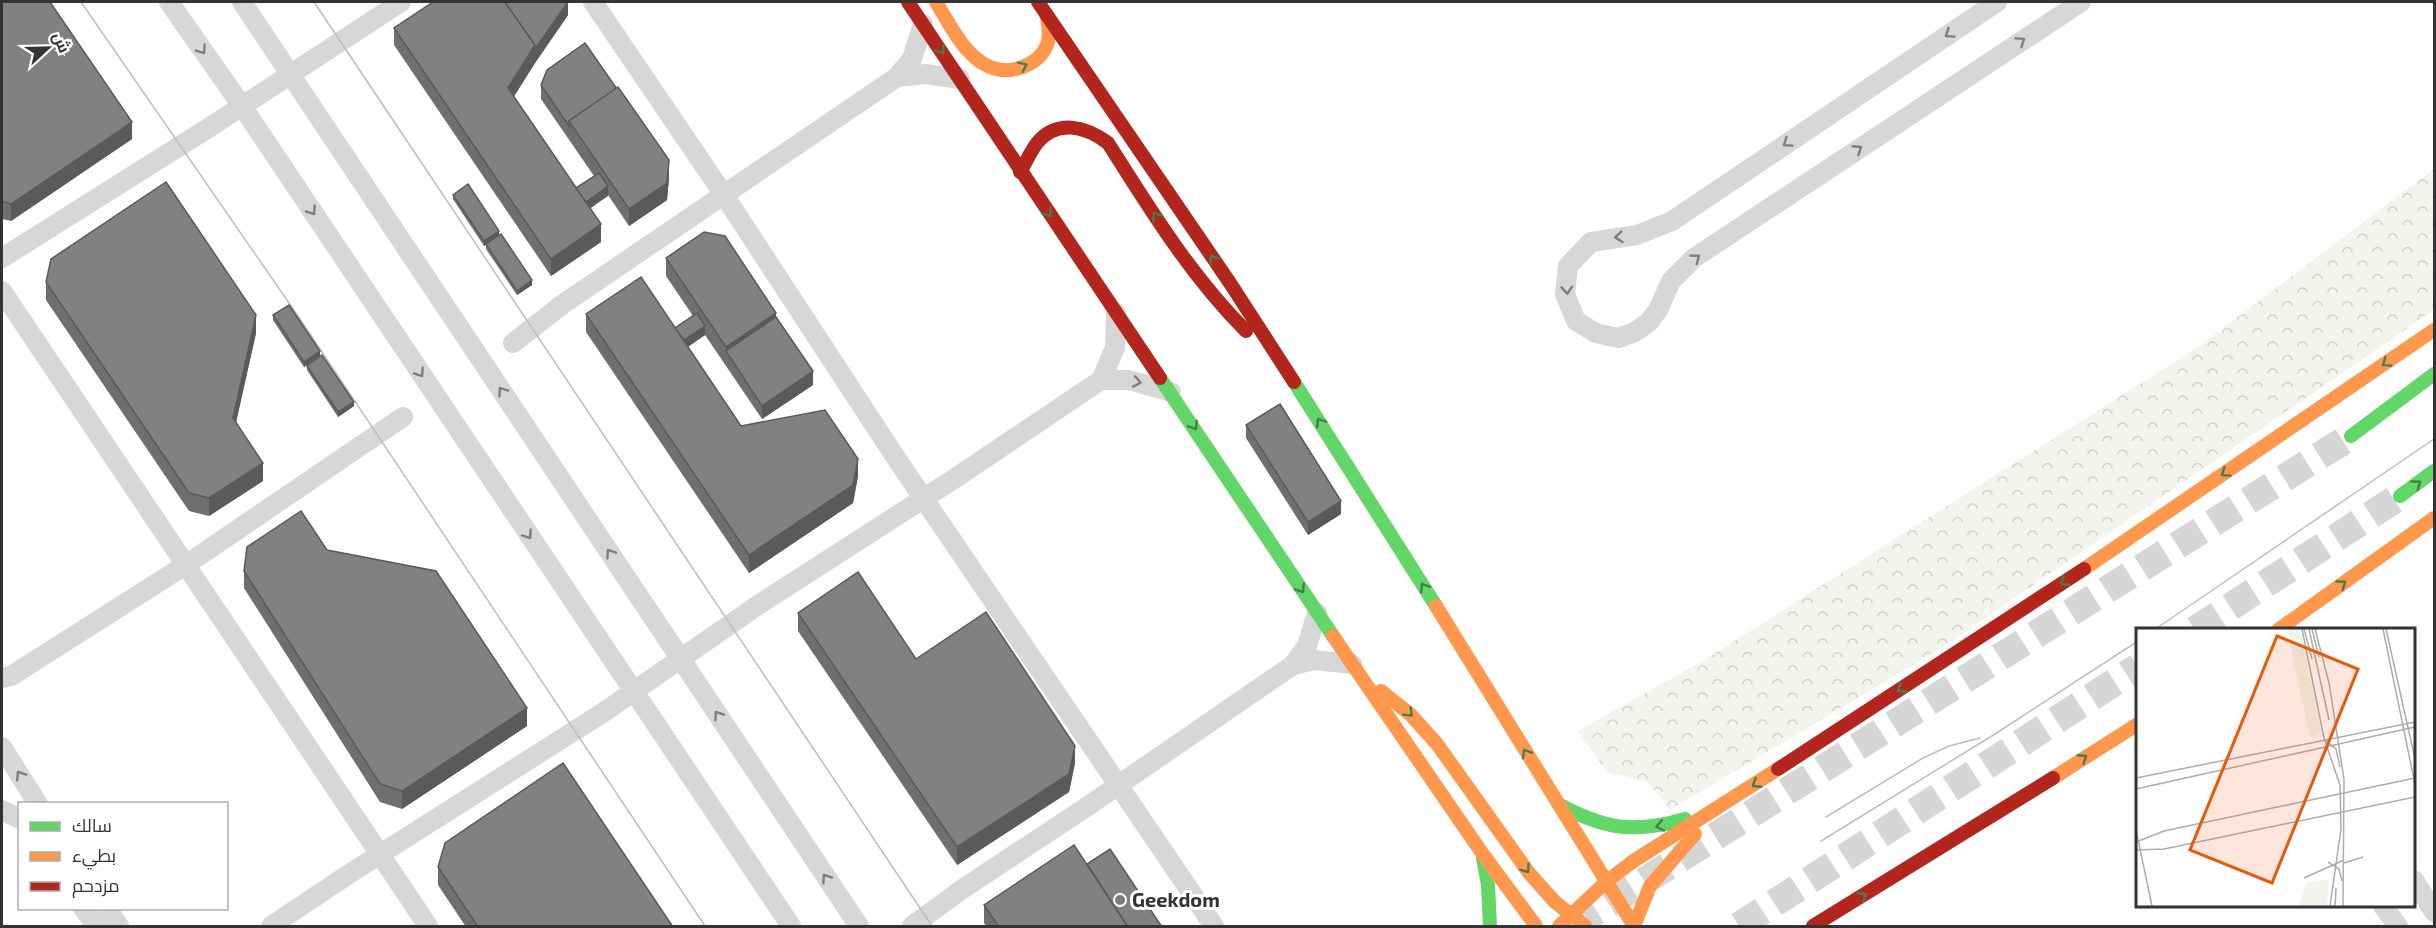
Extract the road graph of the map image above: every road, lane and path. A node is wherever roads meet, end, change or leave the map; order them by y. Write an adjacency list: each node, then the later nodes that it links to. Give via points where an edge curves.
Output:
1 (169, 2): 14 (street, one-way to 14)
2 (242, 2): 11 (street)
3 (401, 2): 11 (street)
4 (593, 2): 16 (street)
5 (908, 2): 10 (street)
6 (936, 2): 9 (street, one-way to 9, via 968,50 983,64 1011,71 1037,58 1047,45 1049,29)
7 (1997, 2): 8 (street, one-way to 8, via 1672,221 1637,235 1591,242 1568,266 1565,294 1576,321 1596,333 1618,338 1635,332 1649,322 1671,281 1694,258)
8 (2081, 2)
9 (1042, 7): 22 (street, one-way to 9)
10 (923, 24): 12 (street, via 912,59); 13 (street, one-way to 13)
11 (291, 74): 14 (street); 35 (street, one-way to 11)
12 (897, 77): 13 (street, via 926,74); 16 (street)
13 (960, 79): 15 (street)
14 (242, 106): 17 (street); 39 (street, one-way to 39)
15 (1020, 172): 19 (street, one-way to 19); 22 (street, one-way to 15, via 1212,296 1108,143 1096,133 1081,126 1064,126 1049,132 1037,143)
16 (724, 195): 21 (street, via 562,304); 30 (street)
17 (2, 258)
18 (2, 291): 32 (street)
19 (1116, 313): 24 (street, via 1115,348); 25 (street)
20 (2434, 330): 46 (street, one-way to 46, via 2154,522)
21 (513, 343)
22 (1276, 355): 44 (street, one-way to 22)
23 (2434, 374): 27 (street)
24 (1101, 380): 25 (street, one-way to 25, via 1129,380); 30 (street)
25 (1171, 392): 33 (street, one-way to 33)
26 (403, 417): 32 (street)
27 (2352, 436)
28 (2434, 471): 29 (street, one-way to 28)
29 (2400, 496)
30 (924, 498): 35 (street); 42 (street)
31 (2434, 518): 34 (street, one-way to 31)
32 (187, 564): 38 (street); 49 (street)
33 (1317, 613): 36 (street, via 1307,646); 37 (street)
34 (2292, 624)
35 (680, 658): 39 (street); 64 (street, one-way to 35)
36 (1293, 665): 37 (street, via 1314,660); 42 (street)
37 (1357, 671): 48 (street); 57 (street, one-way to 57, via 1421,724 1544,894)
38 (5, 682)
39 (634, 692): 49 (street); 63 (street)
40 (2136, 725): 71 (street, one-way to 40)
41 (2, 747): 43 (street, one-way to 41)
42 (1118, 784): 65 (street); 66 (street)
43 (37, 802)
44 (1557, 803): 46 (street, one-way to 44, via 1668,825 1627,830 1607,828 1581,818); 51 (street)
45 (2, 810): 47 (street)
46 (1716, 810): 51 (street, via 1632,862); 58 (street, via 1650,886)
47 (18, 818)
48 (1482, 853): 67 (street); 68 (street)
49 (380, 854): 61 (street); 62 (street)
50 (2415, 882): 55 (street)
51 (1609, 887): 56 (street); 57 (street); 58 (street)
52 (2384, 907): 72 (street)
53 (84, 910): 59 (street)
54 (108, 910): 60 (street)
55 (2434, 912)
56 (1611, 915)
57 (1570, 917): 69 (street); 70 (street)
58 (1634, 926)
59 (96, 927)
60 (119, 927)
61 (271, 927)
62 (428, 927)
63 (791, 927)
64 (859, 927)
65 (912, 927)
66 (1214, 927)
67 (1490, 927)
68 (1536, 927)
69 (1559, 927)
70 (1585, 927)
71 (1813, 927)
72 (2398, 927)

